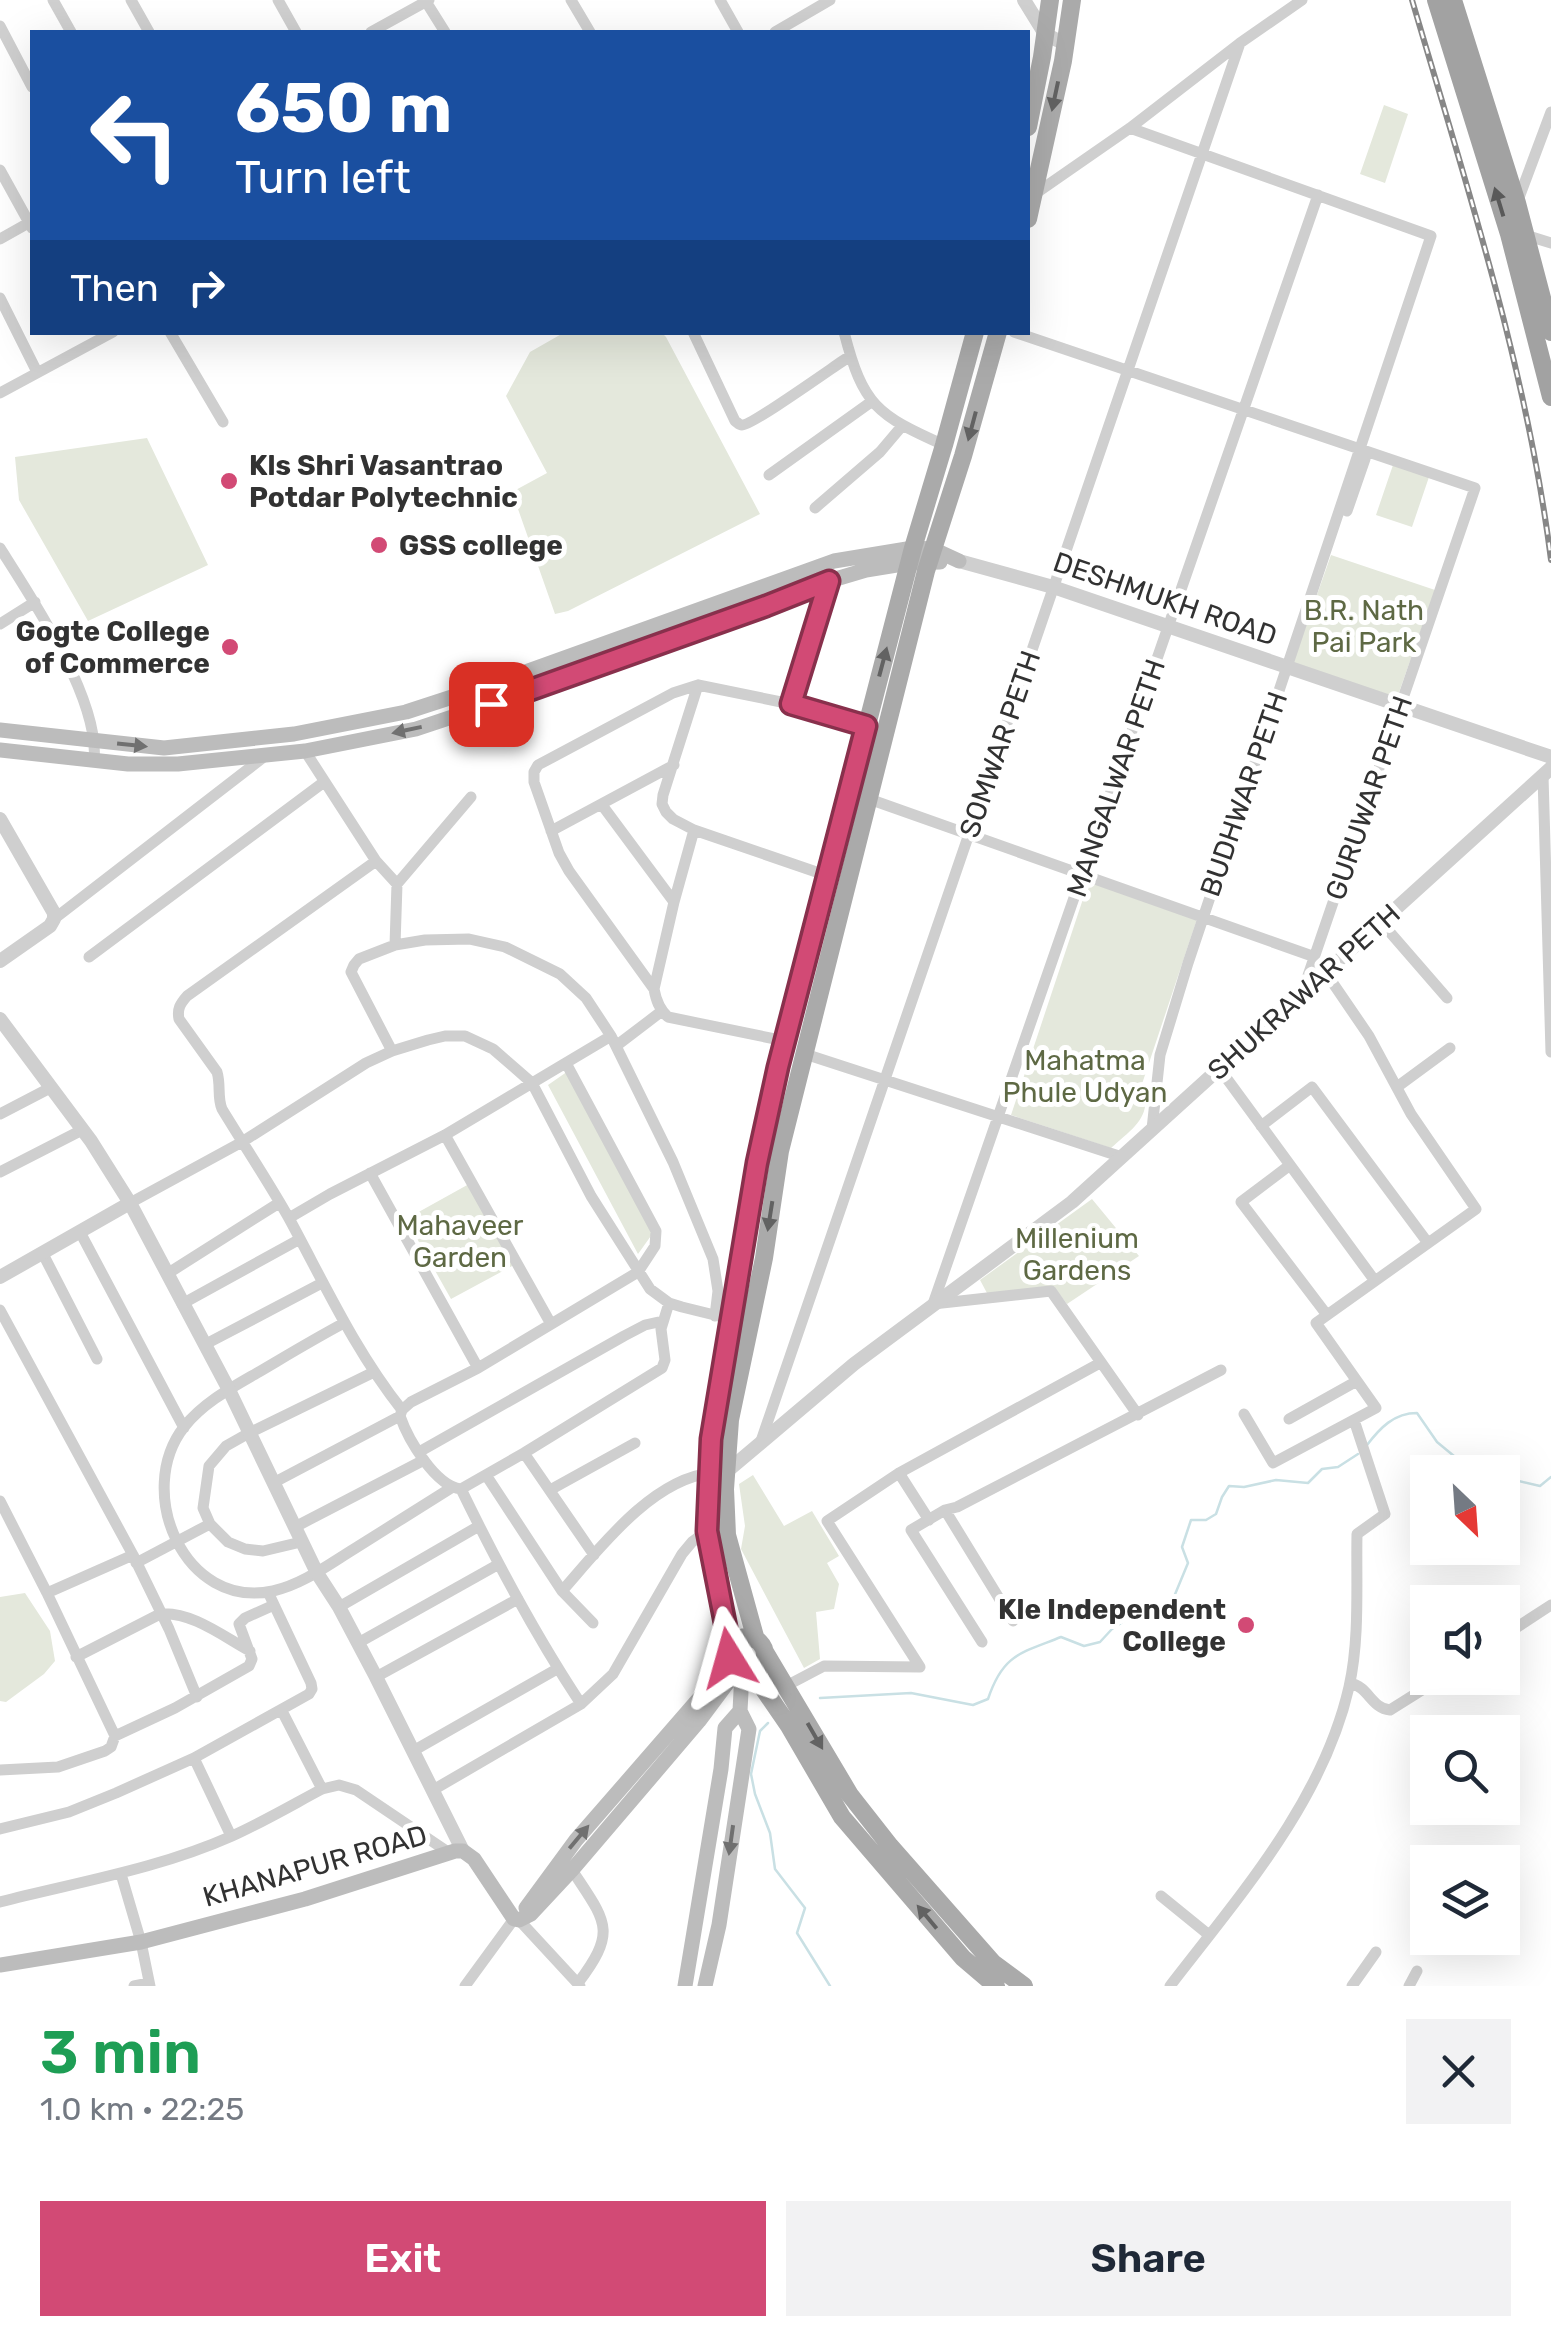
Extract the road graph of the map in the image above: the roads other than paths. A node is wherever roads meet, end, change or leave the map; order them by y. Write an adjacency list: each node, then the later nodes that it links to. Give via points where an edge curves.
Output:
1 (53, 0): 15 (street)
2 (131, 0): 16 (street)
3 (278, 0): 17 (street)
4 (571, 0): 20 (street)
5 (720, 0): 21 (street)
6 (830, 0): 22 (street)
7 (1024, 0): 23 (street)
8 (1050, 0): 23 (main road)
9 (1072, 0): 25 (main road)
10 (1302, 0): 24 (street)
11 (1436, 0): 37 (highway, one-way to 11)
12 (427, 1): 18 (street); 19 (street)
13 (1458, 6): 34 (highway)
14 (0, 26): 26 (street)
15 (70, 30)
16 (148, 30)
17 (295, 30)
18 (374, 30)
19 (444, 30)
20 (589, 30)
21 (737, 30)
22 (778, 30)
23 (1045, 34): 25 (street); 28 (main road)
24 (1240, 43): 29 (street); 30 (street, SOMWAR PETH)
25 (1065, 44): 33 (main road, one-way to 33)
26 (30, 83)
27 (1551, 112): 34 (street)
28 (1030, 116)
29 (1130, 128): 30 (street); 33 (street)
30 (1202, 154): 32 (street); 50 (street, SOMWAR PETH)
31 (0, 170): 35 (street)
32 (1318, 195): 55 (street, MANGALWAR PETH); 59 (street, BUDHWAR PETH, via 1431,236)
33 (1030, 196)
34 (1518, 203): 37 (highway)
35 (30, 221)
36 (30, 225): 38 (street)
37 (1518, 234): 39 (street); 41 (highway); 53 (highway)
38 (0, 239)
39 (1551, 243)
40 (0, 298): 51 (street)
41 (1551, 332)
42 (172, 335): 56 (street)
43 (693, 335): 49 (street, via 742,425)
44 (845, 335): 49 (street)
45 (974, 335): 58 (main road)
46 (997, 335): 64 (main road, one-way to 64, via 964,456)
47 (1023, 335): 50 (street)
48 (94, 336): 51 (street)
49 (850, 356): 54 (street)
50 (1128, 371): 55 (street); 67 (street, SOMWAR PETH)
51 (37, 372): 52 (street)
52 (0, 392)
53 (1551, 397)
54 (871, 402): 57 (street); 60 (street)
55 (1244, 410): 59 (street); 70 (street, MANGALWAR PETH)
56 (223, 422)
57 (902, 426): 58 (street); 61 (street)
58 (944, 445): 64 (main road)
59 (1362, 454): 62 (street); 71 (street, BUDHWAR PETH); 74 (street, GURUWAR PETH, via 1475,488)
60 (770, 475)
61 (816, 508)
62 (1347, 511)
63 (0, 548): 68 (street)
64 (921, 556): 65 (main road, DESHMUKH ROAD); 66 (main road); 75 (main road, one-way to 64); 77 (main road, one-way to 64, via 164,748 294,734 406,712 834,561); 87 (main road)
65 (959, 561): 67 (street, DESHMUKH ROAD)
66 (829, 581): 73 (street); 79 (main road, one-way to 79, via 436,724)
67 (1054, 587): 70 (street, DESHMUKH ROAD); 92 (street, SOMWAR PETH)
68 (35, 602): 69 (street); 77 (street, via 81,692)
69 (0, 624)
70 (1168, 626): 71 (street, DESHMUKH ROAD); 94 (street, MANGALWAR PETH)
71 (1287, 667): 74 (street, DESHMUKH ROAD); 98 (street, BUDHWAR PETH)
72 (698, 685): 73 (street); 83 (street); 91 (street, via 538,766 534,782)
73 (791, 704): 75 (street)
74 (1401, 706): 81 (street, DESHMUKH ROAD); 102 (street, GURUWAR PETH)
75 (866, 726): 95 (main road)
76 (0, 730): 77 (main road)
77 (96, 741): 82 (street)
78 (0, 750): 82 (main road)
79 (305, 751): 80 (main road); 85 (street)
80 (268, 754): 82 (main road, via 178,764); 99 (street)
81 (1551, 757)
82 (94, 760)
83 (674, 765): 88 (street); 90 (street, via 662,804)
84 (1547, 772): 100 (street, SHUKRAWAR PETH); 115 (street)
85 (324, 782): 93 (street); 103 (street)
86 (472, 797): 96 (street)
87 (869, 799): 92 (street); 116 (main road)
88 (602, 805): 91 (street); 97 (street)
89 (0, 819): 99 (street)
90 (694, 830): 95 (street); 97 (street)
91 (552, 831): 106 (street, via 569,871)
92 (969, 834): 94 (street); 119 (street, SOMWAR PETH)
93 (376, 860): 96 (street); 129 (street, via 180,1004 180,1019 217,1072 219,1101)
94 (1082, 874): 98 (street); 124 (street, MANGALWAR PETH)
95 (828, 876): 112 (main road)
96 (397, 884): 101 (street)
97 (674, 902): 106 (street)
98 (1203, 917): 102 (street); 126 (street, BUDHWAR PETH, via 1160,1056)
99 (54, 920): 104 (street)
100 (1381, 922): 105 (street, SHUKRAWAR PETH); 108 (street)
101 (395, 945): 111 (street, via 469,938 505,947 560,974 586,998); 114 (street, via 359,959 352,972)
102 (1315, 956): 107 (street, GURUWAR PETH)
103 (89, 957)
104 (0, 961)
105 (1326, 972): 107 (street, SHUKRAWAR PETH); 121 (street)
106 (654, 988): 109 (street)
107 (1302, 994): 118 (street, SHUKRAWAR PETH)
108 (1448, 998)
109 (662, 1011): 111 (street); 112 (street)
110 (0, 1019): 122 (street)
111 (613, 1041): 117 (street); 151 (street, via 673,1162)
112 (785, 1041): 151 (main road, via 750,1195)
113 (1450, 1048): 121 (street)
114 (392, 1050): 120 (street, via 466,1036 493,1049); 129 (street)
115 (1551, 1052)
116 (804, 1054): 119 (street); 151 (main road, one-way to 151, via 764,1258)
117 (566, 1063): 120 (street); 141 (street, via 656,1232)
118 (1219, 1068): 125 (street); 126 (street, SHUKRAWAR PETH)
119 (884, 1080): 124 (street); 171 (street, SOMWAR PETH)
120 (532, 1083): 128 (street); 141 (street)
121 (1397, 1087): 139 (street, via 1476,1209)
122 (50, 1088): 123 (street); 127 (street)
123 (0, 1114)
124 (998, 1117): 130 (street); 148 (street, MANGALWAR PETH)
125 (1261, 1126): 131 (street); 139 (street, via 1312,1086)
126 (1152, 1129): 130 (street, SHUKRAWAR PETH)
127 (82, 1130): 132 (street); 134 (street)
128 (445, 1135): 133 (street); 154 (street)
129 (242, 1142): 134 (street); 135 (street)
130 (1122, 1157): 148 (street, SHUKRAWAR PETH)
131 (1290, 1165): 144 (street); 150 (street, via 1241,1202)
132 (0, 1172)
133 (370, 1173): 136 (street); 158 (street)
134 (130, 1203): 137 (street); 142 (street)
135 (279, 1203): 136 (street); 142 (street)
136 (288, 1218): 138 (street)
137 (80, 1232): 140 (street); 168 (street)
138 (300, 1239): 145 (street); 147 (street)
139 (1428, 1244): 144 (street)
140 (44, 1254): 143 (street); 156 (street)
141 (638, 1272): 146 (street); 154 (street)
142 (166, 1274): 147 (street)
143 (0, 1277)
144 (1375, 1281): 150 (street)
145 (322, 1282): 153 (street); 155 (street)
146 (669, 1302): 151 (street); 152 (street)
147 (182, 1304): 155 (street)
148 (933, 1304): 157 (street, via 1051,1291); 171 (street, SHUKRAWAR PETH)
149 (0, 1310): 190 (street)
150 (1327, 1315): 161 (street, via 1316,1323)
151 (732, 1320): 175 (main road, via 711,1439)
152 (663, 1321): 172 (street, via 662,1368); 173 (street, via 624,1336)
153 (344, 1323): 160 (street); 162 (street)
154 (551, 1324): 158 (street)
155 (204, 1346): 162 (street)
156 (97, 1360)
157 (1100, 1362): 165 (street); 174 (street)
158 (478, 1368): 163 (street)
159 (1221, 1370): 165 (street)
160 (374, 1372): 163 (street); 169 (street)
161 (1357, 1380): 166 (street); 167 (street, via 1376,1408)
162 (229, 1390): 168 (street); 169 (street)
163 (401, 1412): 173 (street); 177 (street)
164 (1244, 1414): 167 (street, via 1273,1463)
165 (1138, 1415): 181 (street)
166 (1288, 1419)
167 (1354, 1420): 212 (street, via 1385,1514 1357,1534)
168 (184, 1428): 188 (street, via 165,1478)
169 (249, 1433): 177 (street); 183 (street, via 209,1466 203,1508)
170 (635, 1443): 179 (street)
171 (760, 1444): 175 (street, SHUKRAWAR PETH)
172 (524, 1453): 176 (street); 179 (street)
173 (422, 1456): 178 (street); 185 (street)
174 (899, 1472): 182 (street); 213 (street, via 827,1521 920,1666 824,1666)
175 (717, 1473): 186 (main road); 189 (street, via 681,1481); 206 (main road, via 727,1535)
176 (486, 1475): 178 (street); 193 (street)
177 (275, 1482): 185 (street)
178 (456, 1489): 184 (street); 192 (street)
179 (550, 1490): 189 (street)
180 (0, 1501): 195 (street)
181 (945, 1510): 182 (street); 201 (street)
182 (928, 1520): 204 (street, via 912,1530)
183 (210, 1524): 187 (street, via 245,1549); 188 (street)
184 (479, 1526): 191 (street); 199 (street)
185 (295, 1527): 187 (street)
186 (707, 1531): 209 (main road); 216 (street, via 682,1554 613,1674)
187 (301, 1542): 192 (street)
188 (177, 1543): 190 (street); 194 (street, via 207,1579)
189 (594, 1555): 193 (street)
190 (135, 1559): 195 (street); 200 (street)
191 (500, 1564): 196 (street); 205 (street)
192 (317, 1572): 194 (street); 199 (street)
193 (562, 1591): 202 (street)
194 (268, 1592): 198 (street)
195 (47, 1594): 208 (street)
196 (518, 1599): 210 (street); 211 (street)
197 (1551, 1604): 203 (street)
198 (274, 1605): 207 (street, via 241,1620); 217 (street, via 312,1689)
199 (339, 1608): 205 (street)
200 (160, 1614): 207 (street, via 204,1626); 208 (street); 215 (street)
201 (1013, 1621)
202 (593, 1623)
203 (1520, 1625)
204 (982, 1642)
205 (358, 1643): 211 (street)
206 (761, 1646): 209 (main road, via 763,1662); 209 (main road, via 742,1638); 213 (main road)
207 (250, 1651): 215 (street, via 250,1666)
208 (76, 1656): 219 (street)
209 (738, 1665): 218 (main road); 228 (main road); 232 (main road, one-way to 209, via 576,1840); 238 (main road, one-way to 209, via 842,1817 788,1726)
210 (558, 1669): 216 (street); 220 (street)
211 (376, 1677): 220 (street)
212 (1350, 1683): 214 (street, via 1390,1710); 233 (street, via 1335,1739 1309,1792)
213 (786, 1686): 246 (main road, one-way to 246, via 850,1795 890,1846 993,1963)
214 (1414, 1695)
215 (197, 1697): 219 (street)
216 (581, 1704): 224 (street)
217 (282, 1711): 221 (street); 223 (street)
218 (740, 1711): 243 (main road, via 725,1728); 244 (main road, one-way to 244, via 748,1729)
219 (114, 1736): 222 (street, via 105,1751 79,1761)
220 (414, 1752): 224 (street)
221 (194, 1758): 225 (street, via 79,1808); 226 (street)
222 (0, 1770)
223 (322, 1789): 226 (street); 227 (street, via 356,1790)
224 (433, 1790): 227 (street)
225 (0, 1829)
226 (231, 1836): 229 (street)
227 (456, 1852): 232 (main road, KHANAPUR ROAD, via 474,1859); 234 (main road, KHANAPUR ROAD)
228 (572, 1870): 232 (main road, via 531,1914); 240 (street, via 604,1931 600,1952)
229 (120, 1874): 231 (street); 234 (street)
230 (1161, 1896): 233 (street)
231 (0, 1902)
232 (519, 1918): 240 (street); 242 (street)
233 (1209, 1935): 247 (street)
234 (140, 1942): 236 (main road, KHANAPUR ROAD); 239 (street)
235 (1376, 1952): 248 (street)
236 (0, 1965)
237 (1417, 1971): 249 (street)
238 (977, 1980): 245 (main road)
239 (150, 1984): 241 (street)
240 (579, 1985)
241 (134, 1986)
242 (465, 1986)
243 (685, 1986)
244 (705, 1986)
245 (996, 1986)
246 (1024, 1986)
247 (1170, 1986)
248 (1352, 1986)
249 (1409, 1986)

